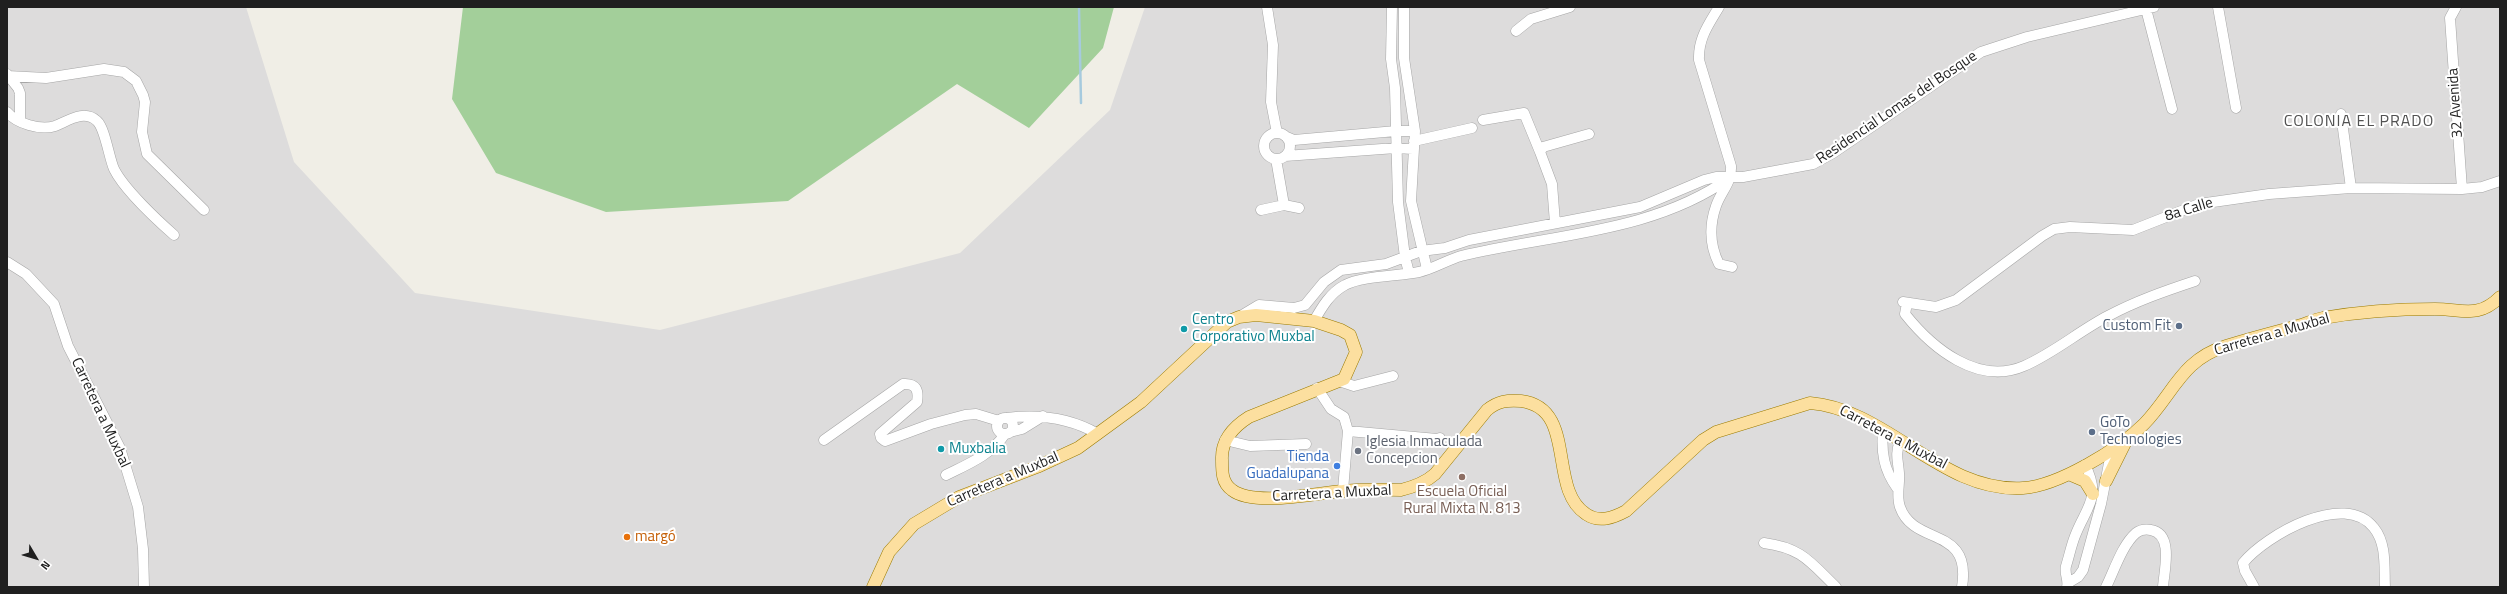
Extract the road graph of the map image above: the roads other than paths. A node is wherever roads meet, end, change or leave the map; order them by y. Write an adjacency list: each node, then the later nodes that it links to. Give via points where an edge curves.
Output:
1 (1267, 7): 21 (street, via 1273,45 1271,102)
2 (1392, 7): 19 (street, via 1391,59)
3 (1404, 7): 22 (street, via 1404,58)
4 (1570, 7): 9 (street, via 1531,19)
5 (1719, 7): 26 (street, via 1703,34 1699,60 1731,166)
6 (2218, 7): 11 (street)
7 (2456, 7): 29 (street, 32 Avenida, via 2450,18)
8 (2150, 8): 12 (street); 26 (street, Residencial Lomas del Bosque, via 2026,37 1980,52 1833,154 1813,164)
9 (1516, 31)
10 (7, 76): 16 (street, via 20,93); 32 (street, via 46,78 104,69 124,72 136,81 143,95 142,132 146,154)
11 (2236, 108)
12 (2172, 109)
13 (7, 112): 16 (street)
14 (2340, 114): 28 (street)
15 (1483, 120): 24 (street, via 1524,113)
16 (20, 121): 17 (street); 35 (street, via 41,127 53,126 83,116 98,121 115,171 158,221)
17 (7, 122)
18 (1472, 128): 22 (street)
19 (1396, 131): 21 (street, via 1294,140); 22 (street); 23 (street)
20 (1589, 134): 24 (street, via 1543,147)
21 (1282, 135): 25 (street, via 1290,145); 25 (street, via 1269,136 1264,148 1268,156)
22 (1414, 141): 23 (street); 36 (street, via 1411,201)
23 (1396, 148): 25 (street); 37 (street, via 1398,202)
24 (1540, 152): 34 (street, via 1552,184)
25 (1280, 158): 30 (street)
26 (1732, 177): 34 (street, Residencial Lomas del Bosque, via 1704,180 1640,208); 39 (street, via 1716,206 1711,240 1719,264); 40 (street, via 1719,186 1649,218 1460,257)
27 (2500, 181): 29 (street, 8a Calle, via 2482,187)
28 (2351, 188): 29 (street, 8a Calle); 42 (street, 8a Calle, via 2211,201 2133,230 2070,227 2054,229 1956,300 1936,307 1905,302 1905,314 1935,345 1970,367 2000,371 2023,367 2107,316 2151,295)
29 (2462, 188)
30 (1284, 205): 31 (street); 33 (street)
31 (1299, 208)
32 (204, 210)
33 (1261, 210)
34 (1555, 223): 36 (street, Residencial Lomas del Bosque)
35 (174, 235)
36 (1421, 251): 37 (street, Residencial Lomas del Bosque); 40 (street)
37 (1405, 257): 41 (street); 44 (street, Residencial Lomas del Bosque, via 1386,264 1341,270 1324,282 1304,305 1294,308 1259,305)
38 (7, 262): 73 (street, Carretera a Muxbal, via 26,274 54,304 68,346 120,448 138,507)
39 (1732, 267)
40 (1427, 269): 41 (street)
41 (1409, 272): 45 (street, via 1345,285 1323,304)
42 (2195, 281)
43 (2500, 297): 56 (main road, Carretera a Muxbal, via 2478,311 2436,309 2321,318 2211,351 2187,368 2144,423)
44 (1239, 316): 45 (main road, Carretera a Muxbal, via 1256,315); 54 (main road, Carretera a Muxbal, via 1220,327 1142,402)
45 (1314, 321): 47 (main road, Carretera a Muxbal, via 1341,330 1350,335 1354,343 1356,352 1352,365 1344,379)
46 (1393, 376): 47 (street, via 1354,386)
47 (1339, 381): 48 (main road, Carretera a Muxbal)
48 (1317, 388): 52 (street, via 1330,409 1344,417); 58 (main road, Carretera a Muxbal, via 1238,423)
49 (1043, 416): 50 (street); 53 (street, via 1022,429); 54 (street, via 1084,426)
50 (1003, 419): 53 (street, via 998,429); 57 (street, via 976,414 965,415 885,441 880,438 880,434 917,402 916,386 910,383 903,384)
51 (1883, 430): 59 (main road, Carretera a Muxbal); 66 (street, via 1881,450 1888,476); 67 (main road, Carretera a Muxbal, via 1838,408 1810,403 1796,406 1716,432 1703,440 1626,511 1600,519 1590,517 1572,501 1566,485 1560,446 1551,419 1536,405 1514,400 1497,402 1487,410 1429,480 1400,490)
52 (1348, 431): 55 (street); 67 (street)
53 (1008, 433): 63 (street, via 997,446 983,456)
54 (1098, 434): 74 (main road, Carretera a Muxbal, via 1078,448 1037,467 959,497 914,524 889,552)
55 (1440, 438)
56 (2128, 438): 61 (main road, Carretera a Muxbal); 65 (main road)
57 (824, 440)
58 (1225, 440): 60 (street, via 1250,446); 67 (main road, Carretera a Muxbal, via 1222,476 1226,485 1233,491 1255,497 1276,497)
59 (1900, 440): 64 (main road, Carretera a Muxbal, via 1952,470 2003,487 2044,485); 66 (street, via 1895,454 1899,474)
60 (1306, 444)
61 (2112, 448): 62 (main road, Carretera a Muxbal); 65 (street)
62 (2085, 465): 64 (main road, Carretera a Muxbal); 68 (street, via 2093,482)
63 (946, 475)
64 (2071, 475): 68 (main road, via 2085,481)
65 (2106, 481): 71 (street)
66 (1897, 488): 76 (street, via 1900,507 1910,523 1944,541 1960,556 1964,564)
67 (1343, 490)
68 (2093, 494): 69 (street, via 2088,512)
69 (2073, 542): 71 (street); 72 (street, via 2065,573)
70 (1764, 543): 75 (street, via 1784,545 1797,551)
71 (2089, 545): 72 (street, via 2081,574)
72 (2068, 585)
73 (144, 587)
74 (873, 587)
75 (1836, 587)
76 (1962, 587)
77 (2106, 587): 78 (street, via 2132,538 2136,533 2149,529 2161,535 2164,541 2166,556)
78 (2163, 587)
79 (2254, 587): 80 (street, via 2243,563 2263,544 2296,523 2342,514 2357,515 2374,528 2382,544)
80 (2385, 587)

